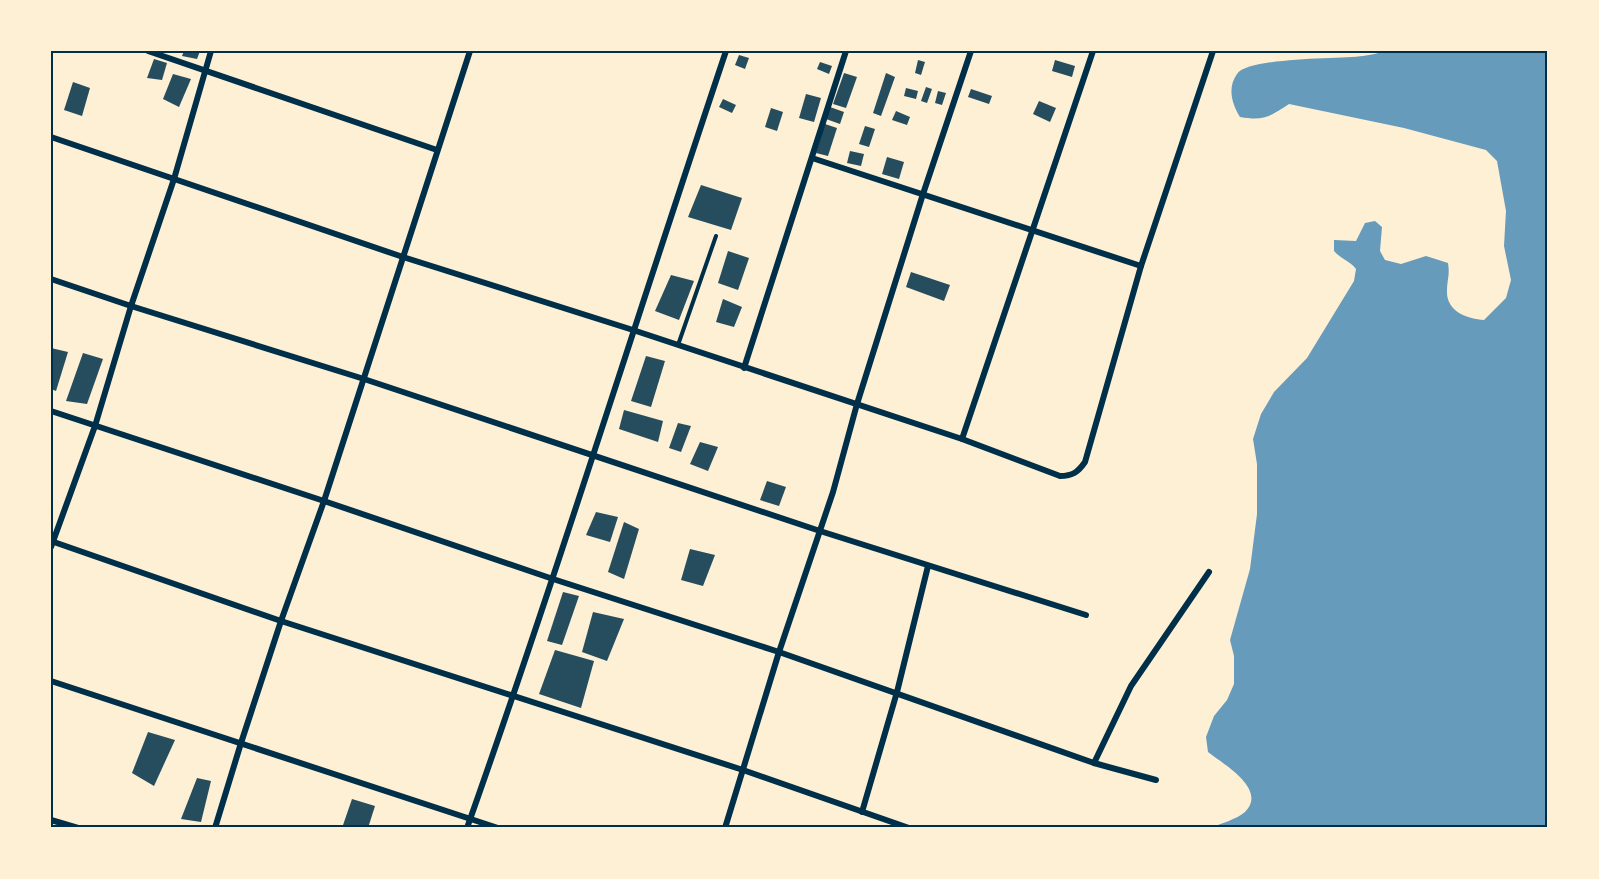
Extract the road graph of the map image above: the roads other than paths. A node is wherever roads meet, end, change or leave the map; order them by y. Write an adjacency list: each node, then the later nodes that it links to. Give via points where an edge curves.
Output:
1 (148, 51): 9 (street)
2 (211, 51): 9 (street)
3 (470, 51): 11 (street)
4 (726, 51): 21 (street)
5 (846, 51): 12 (street)
6 (971, 51): 14 (street)
7 (1093, 51): 15 (street)
8 (1210, 52): 18 (street)
9 (205, 70): 11 (street); 13 (street)
10 (51, 137): 13 (street)
11 (437, 150): 17 (street)
12 (812, 158): 14 (street); 23 (street)
13 (174, 179): 17 (street); 20 (street)
14 (923, 194): 15 (street); 25 (street)
15 (1032, 231): 18 (street); 28 (street)
16 (716, 236): 22 (lane)
17 (403, 257): 21 (street); 24 (street)
18 (1141, 266): 28 (street, via 1085,462 1078,471 1060,476)
19 (51, 279): 20 (street)
20 (131, 306): 24 (street); 27 (street)
21 (633, 330): 22 (street); 29 (street)
22 (678, 345): 23 (street)
23 (744, 368): 25 (street)
24 (364, 379): 29 (street); 30 (street)
25 (857, 404): 28 (street); 31 (street)
26 (51, 411): 27 (street)
27 (95, 426): 30 (street); 32 (street)
28 (962, 439)
29 (591, 455): 31 (street); 35 (street)
30 (324, 501): 35 (street); 37 (street)
31 (820, 531): 33 (street); 38 (street)
32 (52, 543): 37 (street)
33 (928, 566): 36 (street); 40 (street)
34 (1209, 572): 43 (street, via 1131,686)
35 (553, 579): 38 (street); 41 (street)
36 (1086, 615)
37 (281, 621): 41 (street); 42 (street)
38 (779, 652): 40 (street); 44 (street)
39 (51, 681): 42 (street)
40 (897, 692): 43 (street); 46 (street)
41 (513, 695): 44 (street); 47 (street)
42 (241, 742): 47 (street); 50 (street)
43 (1094, 763): 45 (street)
44 (743, 771): 46 (street); 53 (street)
45 (1156, 780)
46 (862, 812): 54 (street)
47 (470, 819): 51 (street); 52 (street)
48 (51, 820): 49 (street)
49 (78, 828)
50 (215, 828)
51 (467, 828)
52 (498, 828)
53 (725, 828)
54 (909, 828)

